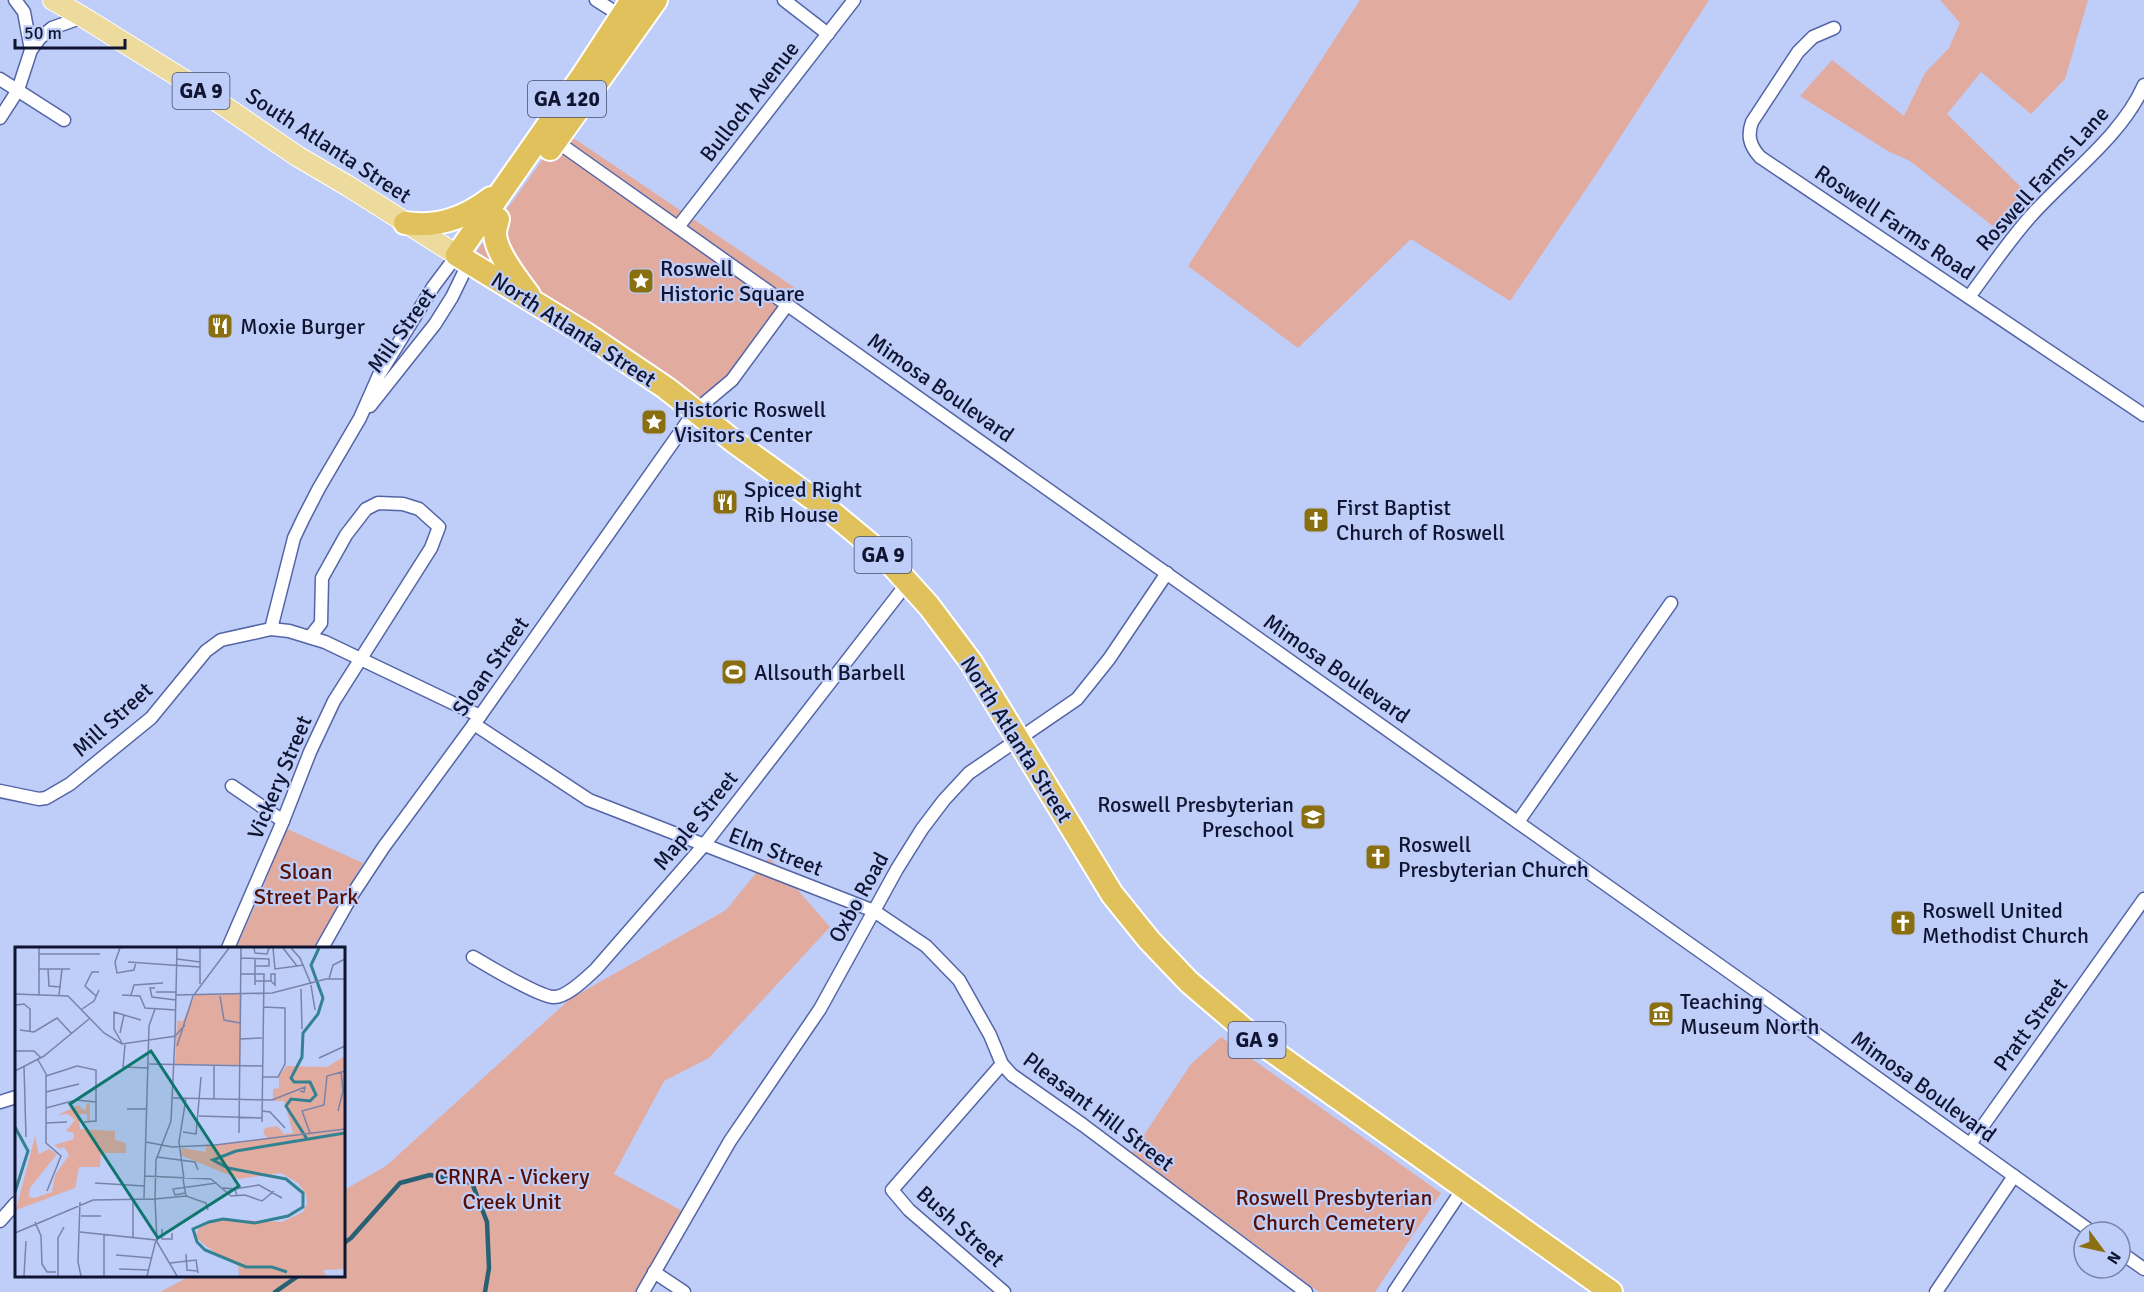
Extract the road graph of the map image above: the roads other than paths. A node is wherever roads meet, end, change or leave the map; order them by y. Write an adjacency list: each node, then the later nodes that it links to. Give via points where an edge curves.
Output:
1 (15, 0): 11 (street, via 24,12)
2 (52, 0): 8 (main road, South Atlanta Street / GA 9)
3 (596, 0): 7 (street)
4 (656, 0): 7 (highway, GA 120)
5 (784, 0): 10 (street)
6 (854, 0): 10 (street, Bulloch Avenue)
7 (630, 14): 17 (highway, GA 120); 18 (highway, GA 120)
8 (83, 16): 11 (street, via 52,28); 20 (main road, South Atlanta Street / GA 9)
9 (1834, 28): 23 (street, Roswell Farms Road, via 1813,37 1798,52 1752,122 1749,131 1754,149 1760,157)
10 (828, 34): 21 (street, Bulloch Avenue)
11 (31, 50): 14 (street)
12 (0, 79): 14 (street)
13 (2144, 85): 23 (street, Roswell Farms Lane, via 2119,126 2030,217)
14 (18, 90): 15 (street); 16 (street)
15 (0, 118)
16 (64, 120)
17 (556, 141): 19 (highway, GA 120); 21 (street, Mimosa Boulevard)
18 (510, 180): 20 (highway, via 469,213 439,224); 22 (highway, GA 120)
19 (498, 219): 22 (highway); 24 (highway, via 495,234 502,255)
20 (405, 223): 22 (main road, South Atlanta Street / GA 9)
21 (678, 227): 25 (street, Mimosa Boulevard)
22 (463, 259): 24 (highway, North Atlanta Street / GA 9); 28 (street, Mill Street, via 434,287 379,375); 28 (street, Mill Street, via 452,297 435,324)
23 (1969, 297): 27 (street, Roswell Farms Road)
24 (536, 303): 26 (highway, North Atlanta Street / GA 9)
25 (787, 305): 26 (street, Sloan Street, via 732,380); 29 (street, Mimosa Boulevard)
26 (695, 411): 30 (highway, North Atlanta Street / GA 9, via 856,532); 35 (street, Sloan Street)
27 (2144, 415)
28 (360, 418): 32 (street, Mill Street, via 294,538)
29 (1167, 573): 36 (street, Oxbo Road, via 1077,699); 40 (street, Mimosa Boulevard)
30 (908, 582): 36 (highway, North Atlanta Street / GA 9, via 971,662); 41 (street, Maple Street)
31 (1671, 603): 40 (street)
32 (271, 629): 33 (street, Mill Street); 38 (street, Mill Street, via 221,640 206,651 151,718 70,784 39,799)
33 (310, 637): 34 (street, Mill Street); 34 (street, Vickery Street, via 321,623 322,578 366,509 378,503 418,509 439,527 431,548)
34 (362, 659): 35 (street, Mill Street); 39 (street, Vickery Street, via 334,700)
35 (477, 720): 41 (street, Elm Street, via 589,800); 45 (street, Sloan Street, via 383,848)
36 (1018, 740): 43 (street, Oxbo Road, via 974,769 944,800 909,848); 52 (highway, North Atlanta Street / GA 9, via 1112,894 1189,982 1258,1041)
37 (232, 786): 39 (street)
38 (0, 791)
39 (283, 821): 44 (street, Vickery Street)
40 (1518, 822): 50 (street, Mimosa Boulevard)
41 (704, 845): 43 (street, Elm Street); 46 (street, Maple Street, via 596,969 561,995 551,997)
42 (2144, 899): 50 (street, Pratt Street)
43 (874, 911): 47 (street, Pleasant Hill Street, via 926,946 959,980); 56 (street, Oxbo Road, via 820,1009 730,1141)
44 (228, 947)
45 (323, 947)
46 (473, 957)
47 (1002, 1064): 59 (street, Bush Street, via 892,1190 909,1210); 60 (street, Pleasant Hill Street)
48 (15, 1097): 49 (street)
49 (0, 1102)
50 (1970, 1144): 51 (street, Mimosa Boulevard)
51 (2014, 1176): 54 (street, Mimosa Boulevard); 63 (street)
52 (1464, 1187): 61 (street); 62 (highway, North Atlanta Street / GA 9)
53 (15, 1204): 55 (street)
54 (2075, 1220)
55 (0, 1221)
56 (654, 1272): 57 (street, Oxbo Road); 58 (street)
57 (643, 1292)
58 (684, 1292)
59 (1004, 1292)
60 (1306, 1292)
61 (1394, 1292)
62 (1611, 1292)
63 (1936, 1292)

